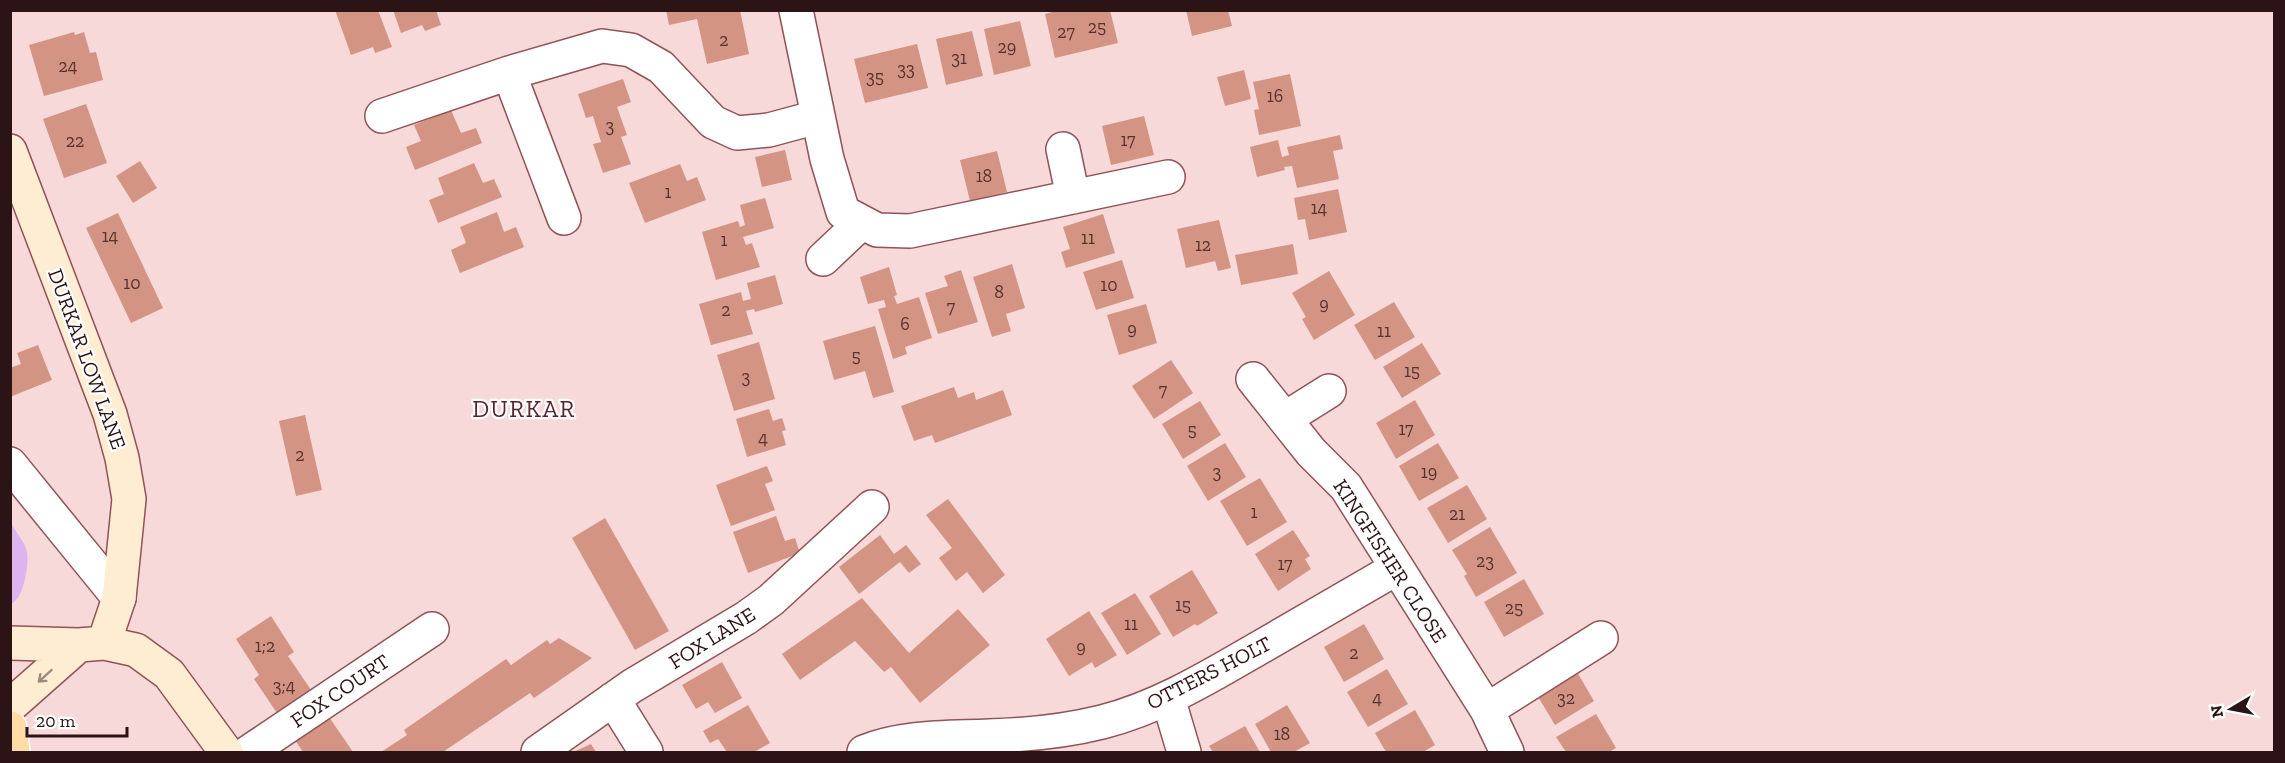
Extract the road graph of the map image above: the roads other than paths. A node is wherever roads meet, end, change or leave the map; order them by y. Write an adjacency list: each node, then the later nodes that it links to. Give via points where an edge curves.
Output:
1 (799, 11): 4 (street)
2 (509, 73): 3 (street); 4 (street, via 602,46 632,50 661,67 712,122 737,134); 9 (street)
3 (382, 116)
4 (817, 117): 10 (street, via 843,212)
5 (1063, 149): 8 (street)
6 (10, 151): 18 (street, DURKAR LOW LANE, via 110,414 122,458 129,499)
7 (1168, 177): 8 (street)
8 (1074, 197): 10 (street, via 910,231 877,230)
9 (564, 218)
10 (861, 223): 11 (street)
11 (823, 259)
12 (1253, 379): 14 (street, KINGFISHER CLOSE)
13 (1329, 391): 14 (street)
14 (1286, 418): 17 (street, KINGFISHER CLOSE, via 1311,452 1346,487)
15 (10, 464): 18 (street)
16 (872, 507): 24 (street, FOX LANE, via 771,600)
17 (1397, 568): 23 (street, OTTERS HOLT); 26 (street, KINGFISHER CLOSE)
18 (119, 598): 22 (street, DURKAR LOW LANE)
19 (432, 629): 30 (street, FOX COURT)
20 (1601, 638): 26 (street)
21 (10, 643): 22 (street)
22 (91, 644): 25 (street, one-way to 25); 29 (street, via 136,650 169,674)
23 (1168, 698): 33 (street, OTTERS HOLT, via 1103,722 1048,731 932,738 882,745); 34 (street)
24 (613, 699): 31 (street, FOX LANE); 32 (street)
25 (10, 706)
26 (1487, 710): 35 (street, KINGFISHER CLOSE)
27 (10, 728): 28 (main road)
28 (13, 753)
29 (226, 753)
30 (249, 753)
31 (538, 753)
32 (646, 753)
33 (864, 753)
34 (1184, 753)
35 (1507, 753)

